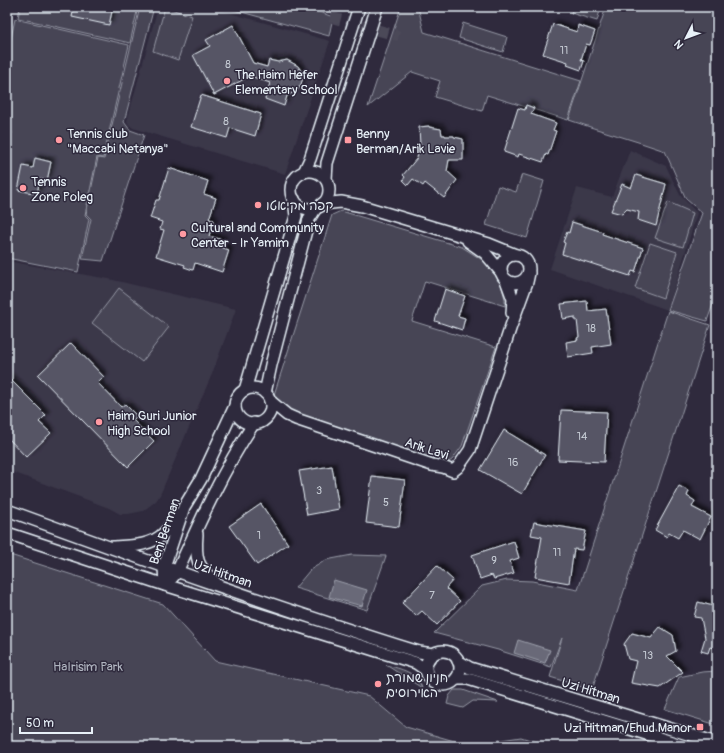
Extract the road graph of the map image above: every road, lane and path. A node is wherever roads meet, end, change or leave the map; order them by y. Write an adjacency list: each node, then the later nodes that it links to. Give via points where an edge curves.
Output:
1 (359, 7): 3 (street)
2 (377, 7): 4 (street, via 327,163)
3 (304, 172): 4 (street, via 317,172); 5 (street, via 294,181)
4 (326, 181): 6 (street, via 328,195); 7 (street, Arik Lavi, via 336,192)
5 (294, 199): 6 (street, via 303,208); 13 (street, via 296,216)
6 (319, 206): 7 (street, Arik Lavi, via 341,202); 14 (street, via 309,219 271,365)
7 (362, 206): 8 (street, Arik Lavi)
8 (456, 234): 9 (street, Arik Lavi); 11 (street, Arik Lavi, via 481,250)
9 (516, 255): 10 (street, via 526,259); 11 (street, via 504,260 501,267)
10 (529, 273): 11 (street, via 519,283 510,282); 12 (street, Arik Lavi)
11 (503, 276): 12 (street, Arik Lavi, via 513,298)
12 (511, 326): 16 (street, Arik Lavi, via 470,450 452,471)
13 (245, 390): 14 (street, via 256,388); 15 (street, via 239,394)
14 (268, 397): 16 (street, Arik Lavi); 17 (street, via 270,410)
15 (235, 406): 18 (street, via 242,420); 19 (street, Beni Berman)
16 (288, 415): 17 (street, Arik Lavi)
17 (266, 417): 18 (street)
18 (254, 423): 21 (street, Beni Berman)
19 (195, 490): 23 (street, via 157,539 132,546); 24 (street, Beni Berman, via 184,507)
20 (7, 510): 23 (street, Uzi Hitman)
21 (198, 524): 25 (street, Beni Berman); 27 (street, via 197,559 201,568)
22 (7, 533): 26 (street)
23 (109, 547): 24 (street, Uzi Hitman)
24 (164, 567): 25 (street, Uzi Hitman); 26 (street, Beni Berman)
25 (177, 572): 26 (street, Beni Berman); 27 (street, Uzi Hitman)
26 (165, 586): 30 (street, via 416,663)
27 (220, 587): 28 (street, Uzi Hitman, via 326,623)
28 (433, 654): 29 (street, via 438,651 450,652); 30 (street, via 428,658)
29 (458, 661): 31 (street, via 460,669); 32 (street, Uzi Hitman, via 470,668)
30 (426, 670): 31 (street, via 427,676 440,685 452,683)
31 (456, 679): 33 (street, Uzi Hitman, via 468,679)
32 (717, 743)
33 (685, 746)

